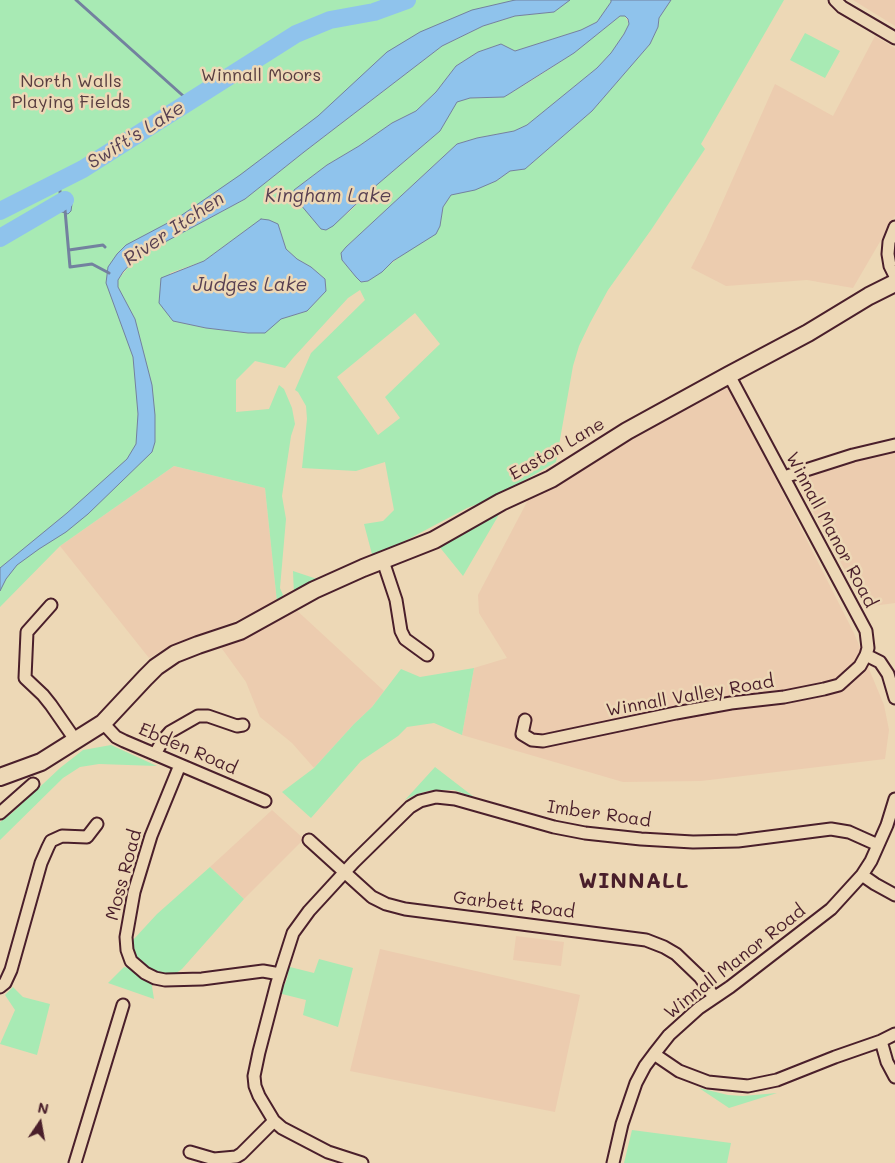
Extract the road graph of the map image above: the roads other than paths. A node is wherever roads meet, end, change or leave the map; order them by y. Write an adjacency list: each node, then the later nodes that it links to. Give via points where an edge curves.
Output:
1 (835, 0): 2 (street)
2 (895, 38)
3 (895, 227): 4 (street, via 888,254)
4 (895, 276)
5 (895, 283): 6 (street, Easton Lane)
6 (729, 375): 8 (street, Winnall Manor Road); 9 (street, Easton Lane, via 628,431 551,479 501,502 434,540)
7 (895, 445): 8 (street)
8 (784, 477): 12 (street, Winnall Manor Road, via 866,631)
9 (383, 561): 11 (street, via 396,600 400,641); 15 (street, Easton Lane, via 314,590 231,634 175,654 145,678)
10 (50, 605): 17 (street, via 27,632 25,678 47,700)
11 (427, 655)
12 (866, 655): 13 (street, via 880,662 888,674); 14 (street, Winnall Valley Road, via 856,670 838,685 784,697 652,717 543,741 532,740 522,734)
13 (895, 698)
14 (525, 720)
15 (103, 724): 17 (street, Easton Lane); 18 (street, Ebden Road, via 116,736)
16 (243, 725): 18 (street, via 198,716 170,732)
17 (76, 741): 20 (street, Easton Lane, via 41,762)
18 (155, 754): 19 (street, Ebden Road)
19 (180, 765): 23 (street, Ebden Road); 31 (street, Moss Road, via 151,836 134,892 126,938 126,950 131,961 145,973 165,980 263,971)
20 (0, 777)
21 (33, 784): 24 (street)
22 (895, 799): 27 (street, Winnall Manor Road)
23 (265, 800)
24 (0, 813)
25 (97, 824): 32 (street, via 88,837 62,836 51,841 41,863 11,970)
26 (309, 840): 28 (street, Garbett Road)
27 (878, 845): 28 (street, Imber Road, via 850,832 831,829 738,841 640,839 554,827 473,803 436,797 401,814); 29 (street, Winnall Manor Road)
28 (345, 873): 31 (street, Imber Road, via 300,922 293,933); 33 (street, Garbett Road, via 372,897 405,909 654,942 676,954 700,977)
29 (862, 875): 30 (street); 33 (street, Winnall Manor Road, via 831,909)
30 (895, 895)
31 (280, 974): 39 (street, Imber Road, via 254,1076 259,1096)
32 (0, 987)
33 (714, 997): 37 (street, Winnall Manor Road, via 685,1019)
34 (123, 1004): 41 (street)
35 (895, 1034): 36 (street)
36 (881, 1041): 37 (street, via 777,1080 748,1086 708,1082 679,1071); 38 (street)
37 (654, 1054): 43 (street, Winnall Manor Road, via 636,1083)
38 (895, 1077)
39 (274, 1121): 40 (street, via 236,1156 214,1159); 42 (street, via 315,1146)
40 (190, 1153)
41 (75, 1163)
42 (362, 1163)
43 (613, 1163)

